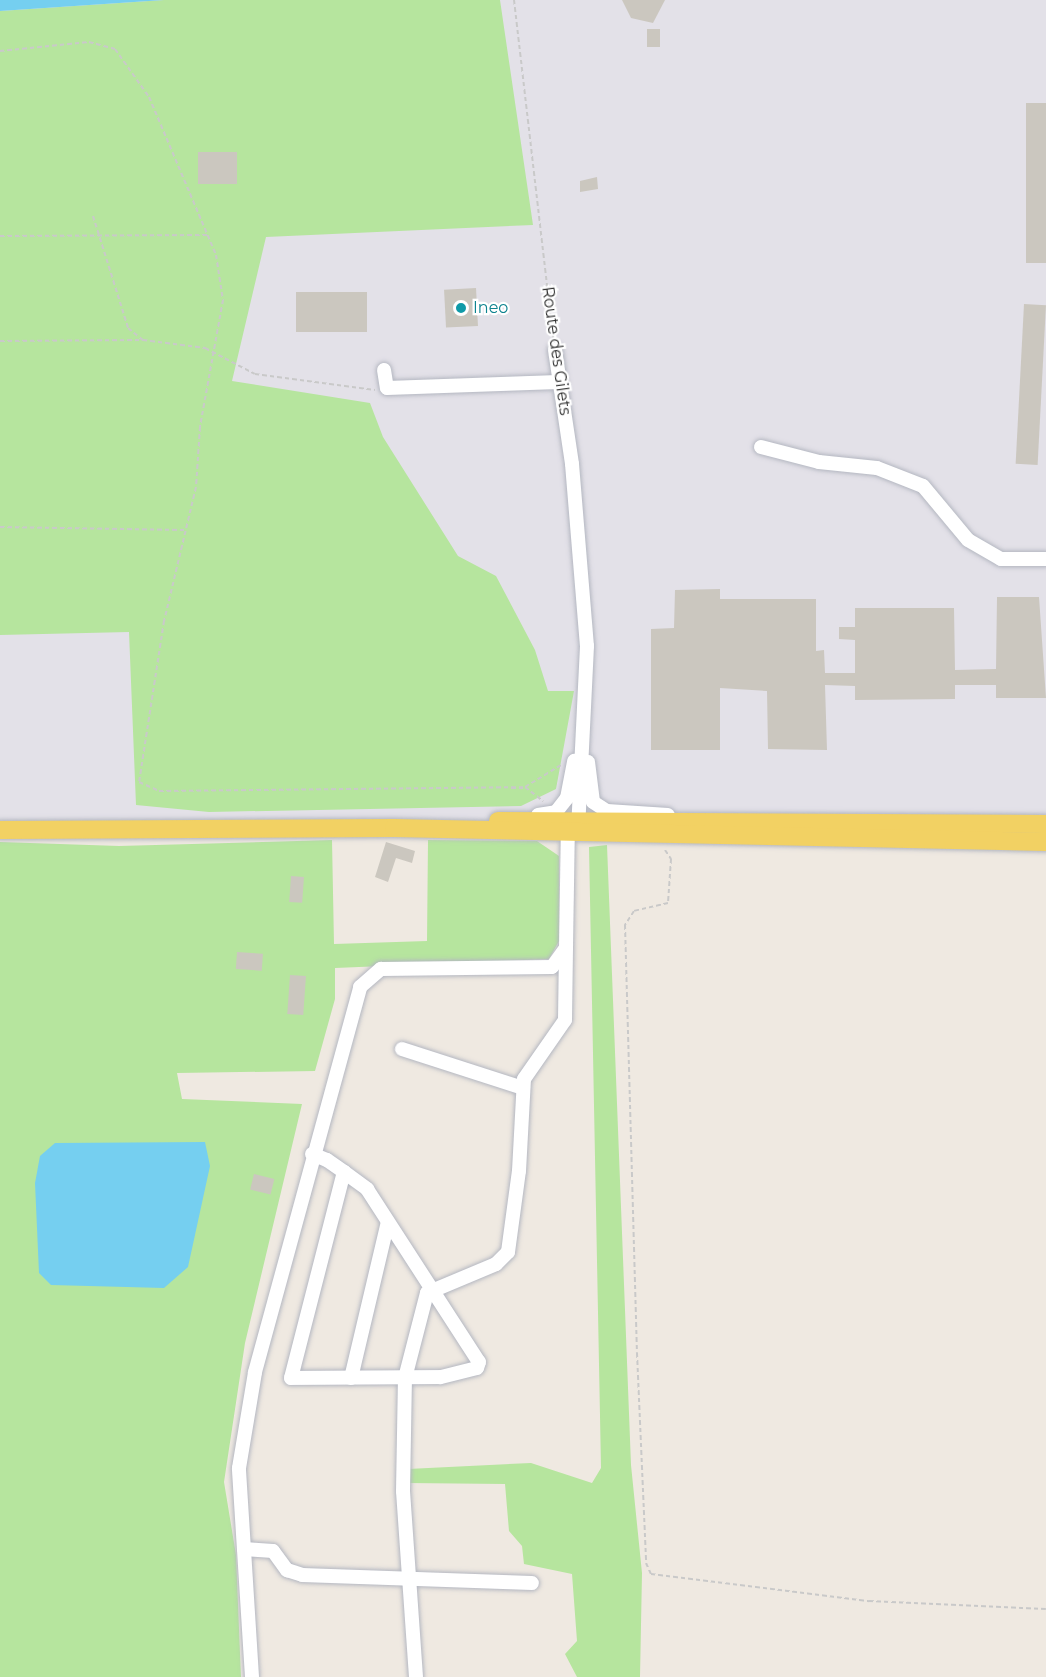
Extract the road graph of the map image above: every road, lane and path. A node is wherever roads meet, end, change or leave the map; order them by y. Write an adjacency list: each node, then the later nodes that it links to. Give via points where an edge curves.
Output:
1 (514, 0): 9 (path, Route des Gilets)
2 (0, 51): 5 (path, via 89,42 115,49 149,97)
3 (93, 216): 4 (path)
4 (99, 235): 5 (path); 6 (path); 7 (path, via 128,328)
5 (210, 235): 10 (path, via 224,300)
6 (0, 236)
7 (143, 340): 8 (path); 10 (path)
8 (0, 341)
9 (555, 350): 12 (street, Route des Gilets)
10 (216, 352): 13 (path, via 255,374); 16 (path, via 200,428 196,487)
11 (384, 370): 13 (street)
12 (558, 382): 13 (street); 18 (street, Route des Gilets, via 581,546)
13 (387, 388)
14 (761, 447): 17 (street, via 819,462 877,468 923,486 968,540 1001,559)
15 (0, 527): 16 (path)
16 (184, 530): 19 (path, via 164,621 154,708 137,768 146,787 525,787)
17 (1046, 559)
18 (584, 703): 19 (street, Route des Gilets, via 567,798); 21 (street, Route des Gilets, via 593,802 607,811 663,813); 23 (street, Route des Gilets)
19 (548, 813): 20 (street)
20 (496, 821): 23 (main road); 24 (main road)
21 (691, 821): 22 (main road); 23 (main road)
22 (1046, 824)
23 (573, 826): 24 (main road); 26 (main road); 28 (street, Route des Gilets)
24 (394, 828): 25 (main road)
25 (0, 830)
26 (1046, 842)
27 (657, 847): 40 (path, via 671,860 668,903 634,911 625,925 637,1365 646,1563 651,1574 869,1601)
28 (566, 948): 30 (street, Route des Gilets, via 565,1020 528,1069); 31 (street, via 552,967 381,969 360,987)
29 (402, 1049): 30 (street)
30 (523, 1088): 34 (street, via 521,1149 508,1252 496,1264)
31 (312, 1154): 32 (street); 37 (street, via 255,1372 239,1468)
32 (344, 1172): 33 (street, via 367,1189); 35 (street, via 291,1378)
33 (388, 1222): 34 (street); 35 (street)
34 (432, 1290): 36 (street); 36 (street, via 477,1368)
35 (351, 1378): 36 (street)
36 (405, 1378): 38 (street)
37 (244, 1549): 38 (street, via 273,1551 293,1574); 41 (street)
38 (408, 1579): 39 (street); 42 (street)
39 (532, 1583)
40 (1046, 1609)
41 (252, 1677)
42 (416, 1677)

